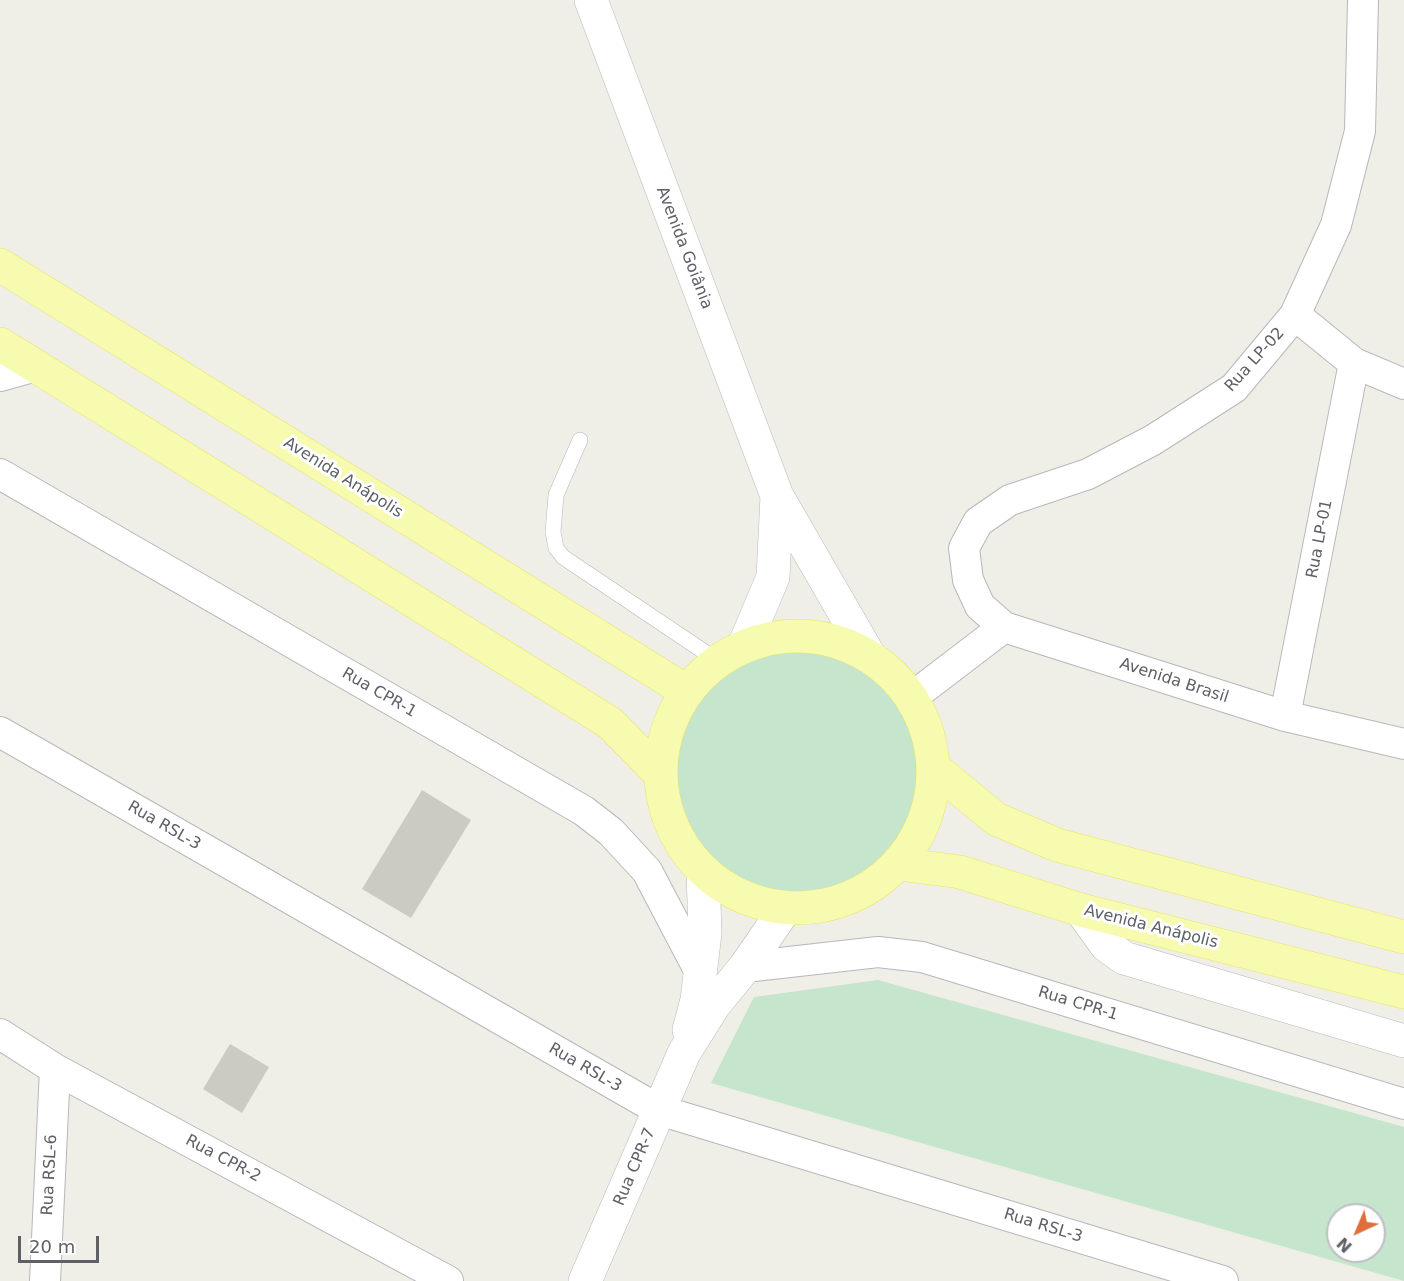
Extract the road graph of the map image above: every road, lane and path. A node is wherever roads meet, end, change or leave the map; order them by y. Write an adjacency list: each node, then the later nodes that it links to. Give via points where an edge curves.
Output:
1 (591, 0): 12 (street, Avenida Goiânia)
2 (1363, 0): 4 (street, Rua LP-02, via 1360,131 1336,225)
3 (0, 265): 17 (main road, Avenida Anápolis)
4 (1295, 315): 6 (street); 13 (street, Rua LP-02, via 1234,388 1153,440 1088,474 1010,500 978,522 964,548)
5 (0, 344): 7 (main road)
6 (1354, 363): 9 (street); 19 (street, Rua LP-01)
7 (36, 366): 8 (street); 23 (main road, via 610,723)
8 (0, 376)
9 (1404, 384)
10 (580, 440): 15 (lane, via 556,495 556,548 563,557)
11 (0, 474): 30 (street, Rua CPR-1, via 584,811 612,832 647,872)
12 (777, 496): 15 (street, Avenida Goiânia, via 773,577); 16 (street, Avenida Goiânia)
13 (968, 580): 14 (street, Avenida Brasil, via 980,606)
14 (1004, 627): 18 (street); 19 (street, Avenida Brasil)
15 (731, 653): 16 (main road, via 786,636 830,640); 17 (main road)
16 (870, 657): 18 (main road)
17 (686, 691): 23 (main road, via 666,730)
18 (912, 698): 22 (main road, via 927,731)
19 (1285, 716): 21 (street, Avenida Brasil)
20 (0, 732): 37 (street, Rua RSL-3)
21 (1404, 744)
22 (933, 766): 24 (main road, via 926,819); 28 (main road, via 996,819 1057,845)
23 (660, 774): 25 (main road, via 671,827)
24 (899, 864): 26 (main road, via 866,891 827,906); 27 (main road, Avenida Anápolis, via 960,872)
25 (703, 872): 26 (main road, via 741,897); 30 (street, Rua CPR-7, via 705,933)
26 (785, 909): 29 (street, Rua CPR-7)
27 (1081, 910): 31 (main road, Avenida Anápolis); 33 (street, via 1106,945 1124,958)
28 (1404, 937)
29 (745, 967): 34 (street, Rua CPR-7, via 714,1005); 36 (street, Rua CPR-1, via 878,952 922,957)
30 (700, 972): 34 (street, Rua CPR-7)
31 (1404, 992)
32 (0, 1034): 35 (street, Rua CPR-2)
33 (1404, 1041)
34 (684, 1053): 37 (street, Rua CPR-7)
35 (55, 1068): 38 (street, Rua RSL-6); 39 (street, Rua CPR-2)
36 (1404, 1104)
37 (659, 1110): 40 (street, Rua CPR-7); 41 (street, Rua RSL-3)
38 (45, 1281)
39 (448, 1281)
40 (585, 1281)
41 (1223, 1281)

